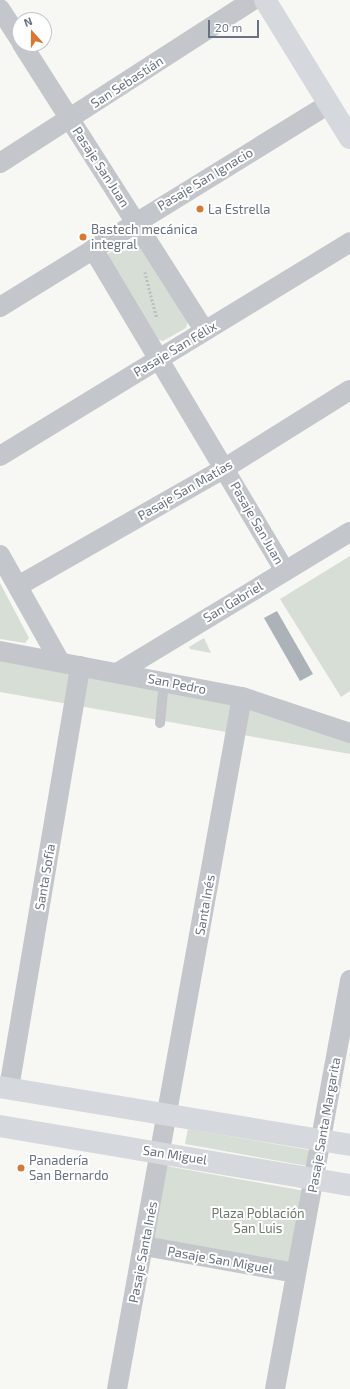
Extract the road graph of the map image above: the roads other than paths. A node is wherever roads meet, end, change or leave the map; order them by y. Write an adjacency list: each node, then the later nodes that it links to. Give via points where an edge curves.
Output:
1 (253, 0): 7 (street, San Sebastián)
2 (264, 0): 6 (main road)
3 (0, 9): 4 (street)
4 (12, 28)
5 (27, 52): 7 (street, Pasaje San Juan)
6 (329, 104): 8 (main road); 10 (street, Pasaje San Ignacio)
7 (70, 119): 9 (street, San Sebastián); 10 (street, Pasaje San Juan)
8 (350, 138)
9 (0, 163)
10 (136, 222): 12 (street, Pasaje San Ignacio); 14 (street, Pasaje San Juan)
11 (350, 242): 14 (street, Pasaje San Félix)
12 (93, 249): 13 (street, Pasaje San Ignacio); 15 (street, Pasaje San Juan)
13 (0, 307)
14 (205, 331): 15 (street, Pasaje San Félix)
15 (159, 359): 17 (street, Pasaje San Félix); 18 (street, Pasaje San Juan)
16 (350, 390): 18 (street, Pasaje San Matías)
17 (0, 456)
18 (225, 468): 21 (street, Pasaje San Juan); 22 (street, Pasaje San Matías)
19 (350, 532): 21 (street, San Gabriel)
20 (0, 555): 22 (street)
21 (285, 571): 26 (street, San Gabriel)
22 (18, 586): 24 (street)
23 (0, 651): 24 (street, San Pedro)
24 (60, 662): 25 (street, San Pedro)
25 (80, 666): 26 (street, San Pedro); 32 (street, Santa Sofía)
26 (117, 673): 27 (street, San Pedro)
27 (164, 682): 28 (street, San Pedro); 29 (lane)
28 (242, 697): 30 (street, San Pedro); 33 (street, Santa Inés)
29 (160, 723)
30 (350, 733)
31 (350, 980): 35 (street, Pasaje Santa Margarita)
32 (4, 1087): 33 (main road)
33 (167, 1114): 35 (main road); 37 (street, Pasaje Santa Inés)
34 (0, 1126): 37 (main road, San Miguel)
35 (322, 1140): 36 (main road); 38 (street, Pasaje Santa Margarita)
36 (350, 1145)
37 (160, 1153): 38 (main road, San Miguel); 40 (street, Pasaje Santa Inés)
38 (314, 1178): 39 (main road, San Miguel); 41 (street, Pasaje Santa Margarita)
39 (350, 1184)
40 (144, 1246): 41 (street, Pasaje San Miguel); 42 (street, Pasaje Santa Inés)
41 (296, 1273): 43 (street, Pasaje Santa Margarita)
42 (117, 1389)
43 (275, 1389)

